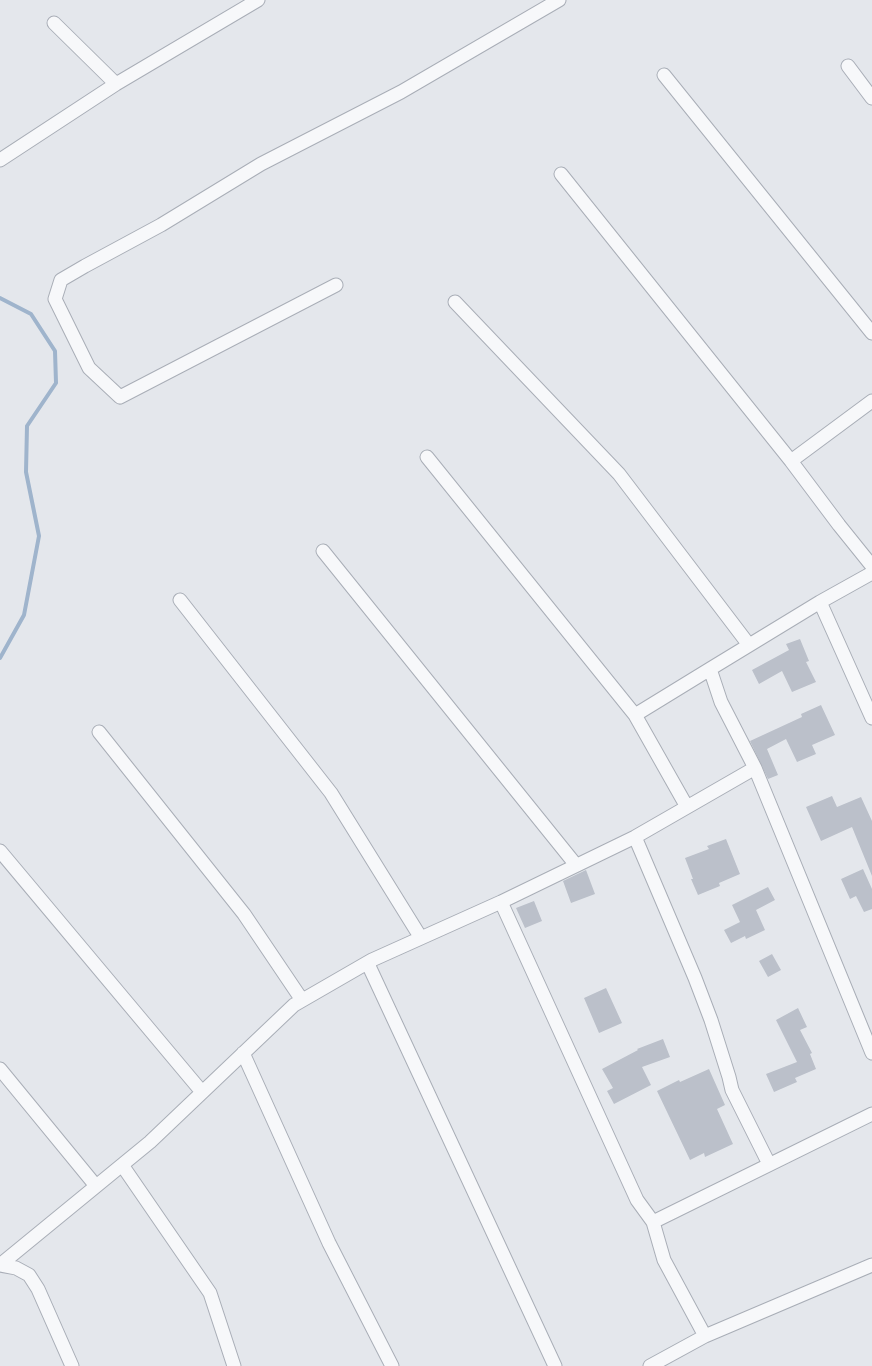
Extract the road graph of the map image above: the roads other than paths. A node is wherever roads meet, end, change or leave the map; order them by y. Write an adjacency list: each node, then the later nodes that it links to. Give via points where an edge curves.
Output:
1 (258, 0): 6 (street)
2 (559, 0): 10 (street, via 401,92 261,164 161,226 61,280 55,299 89,368 120,397)
3 (54, 22): 6 (street)
4 (848, 66): 7 (street)
5 (664, 75): 12 (street)
6 (116, 84): 8 (street)
7 (872, 98)
8 (0, 160)
9 (561, 174): 15 (street)
10 (336, 285)
11 (455, 302): 21 (street, via 619,474)
12 (872, 333)
13 (872, 401): 15 (street)
14 (427, 457): 23 (street)
15 (791, 461): 17 (street)
16 (323, 552): 30 (street)
17 (872, 566)
18 (872, 573): 20 (street)
19 (180, 600): 32 (street, via 331,793)
20 (820, 602): 21 (street); 24 (street)
21 (750, 645): 22 (street)
22 (710, 668): 23 (street); 26 (street, via 721,702)
23 (635, 715): 27 (street)
24 (872, 718)
25 (99, 732): 34 (street, via 244,914)
26 (755, 768): 27 (street); 36 (street)
27 (687, 807): 28 (street)
28 (635, 837): 30 (street); 40 (street, via 695,978 711,1020 732,1090)
29 (0, 851): 38 (street)
30 (576, 865): 31 (street)
31 (501, 902): 32 (street); 43 (street, via 637,1200)
32 (421, 938): 33 (street)
33 (372, 960): 34 (street); 50 (street, via 368,964 369,969)
34 (302, 1000): 35 (street)
35 (243, 1053): 38 (street); 49 (street, via 329,1243)
36 (872, 1053)
37 (0, 1069): 42 (street)
38 (202, 1092): 41 (street)
39 (872, 1114): 40 (street)
40 (769, 1164): 43 (street)
41 (122, 1165): 42 (street); 48 (street, via 210,1293)
42 (96, 1186): 44 (street)
43 (653, 1222): 46 (street, via 664,1260)
44 (0, 1265): 47 (street, via 16,1268 29,1276 38,1289)
45 (872, 1266): 46 (street)
46 (705, 1336): 51 (street)
47 (72, 1366)
48 (234, 1366)
49 (392, 1366)
50 (555, 1366)
51 (650, 1366)

